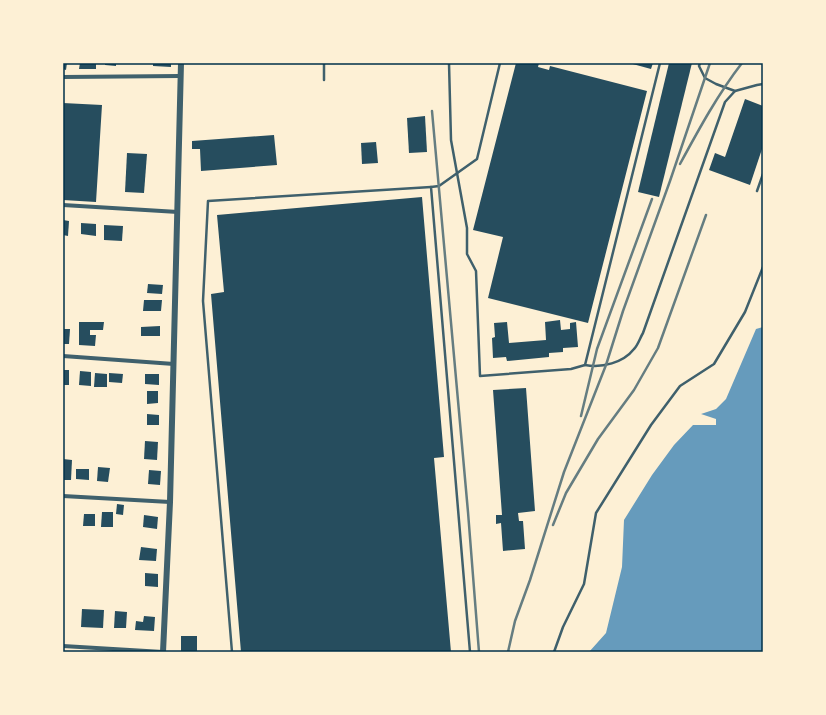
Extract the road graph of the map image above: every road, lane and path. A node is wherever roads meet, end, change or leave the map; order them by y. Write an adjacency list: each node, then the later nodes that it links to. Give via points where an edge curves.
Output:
1 (181, 63): 7 (street)
2 (324, 63): 9 (lane)
3 (449, 63): 12 (lane, via 451,140)
4 (500, 63): 12 (lane, via 477,159)
5 (660, 63): 21 (lane)
6 (700, 63): 11 (lane, via 705,78)
7 (180, 76): 8 (street); 17 (street)
8 (63, 77)
9 (324, 80)
10 (763, 84): 11 (lane)
11 (735, 91): 21 (lane, via 725,102 643,333 634,350 621,360 606,365)
12 (457, 174): 14 (lane, via 439,186); 21 (lane, via 467,228 467,254 476,271 480,376)
13 (763, 174): 15 (lane)
14 (431, 187): 26 (lane, via 208,201 203,301); 27 (lane)
15 (756, 191)
16 (63, 205): 17 (street)
17 (178, 212): 20 (street)
18 (763, 267): 28 (lane, via 745,312 714,364 680,386 651,425 596,513 584,584)
19 (63, 356): 20 (street)
20 (174, 364): 23 (street)
21 (585, 366)
22 (63, 496): 23 (street)
23 (170, 502): 25 (street)
24 (63, 646): 25 (street)
25 (163, 652)
26 (232, 652)
27 (470, 652)
28 (554, 652)

